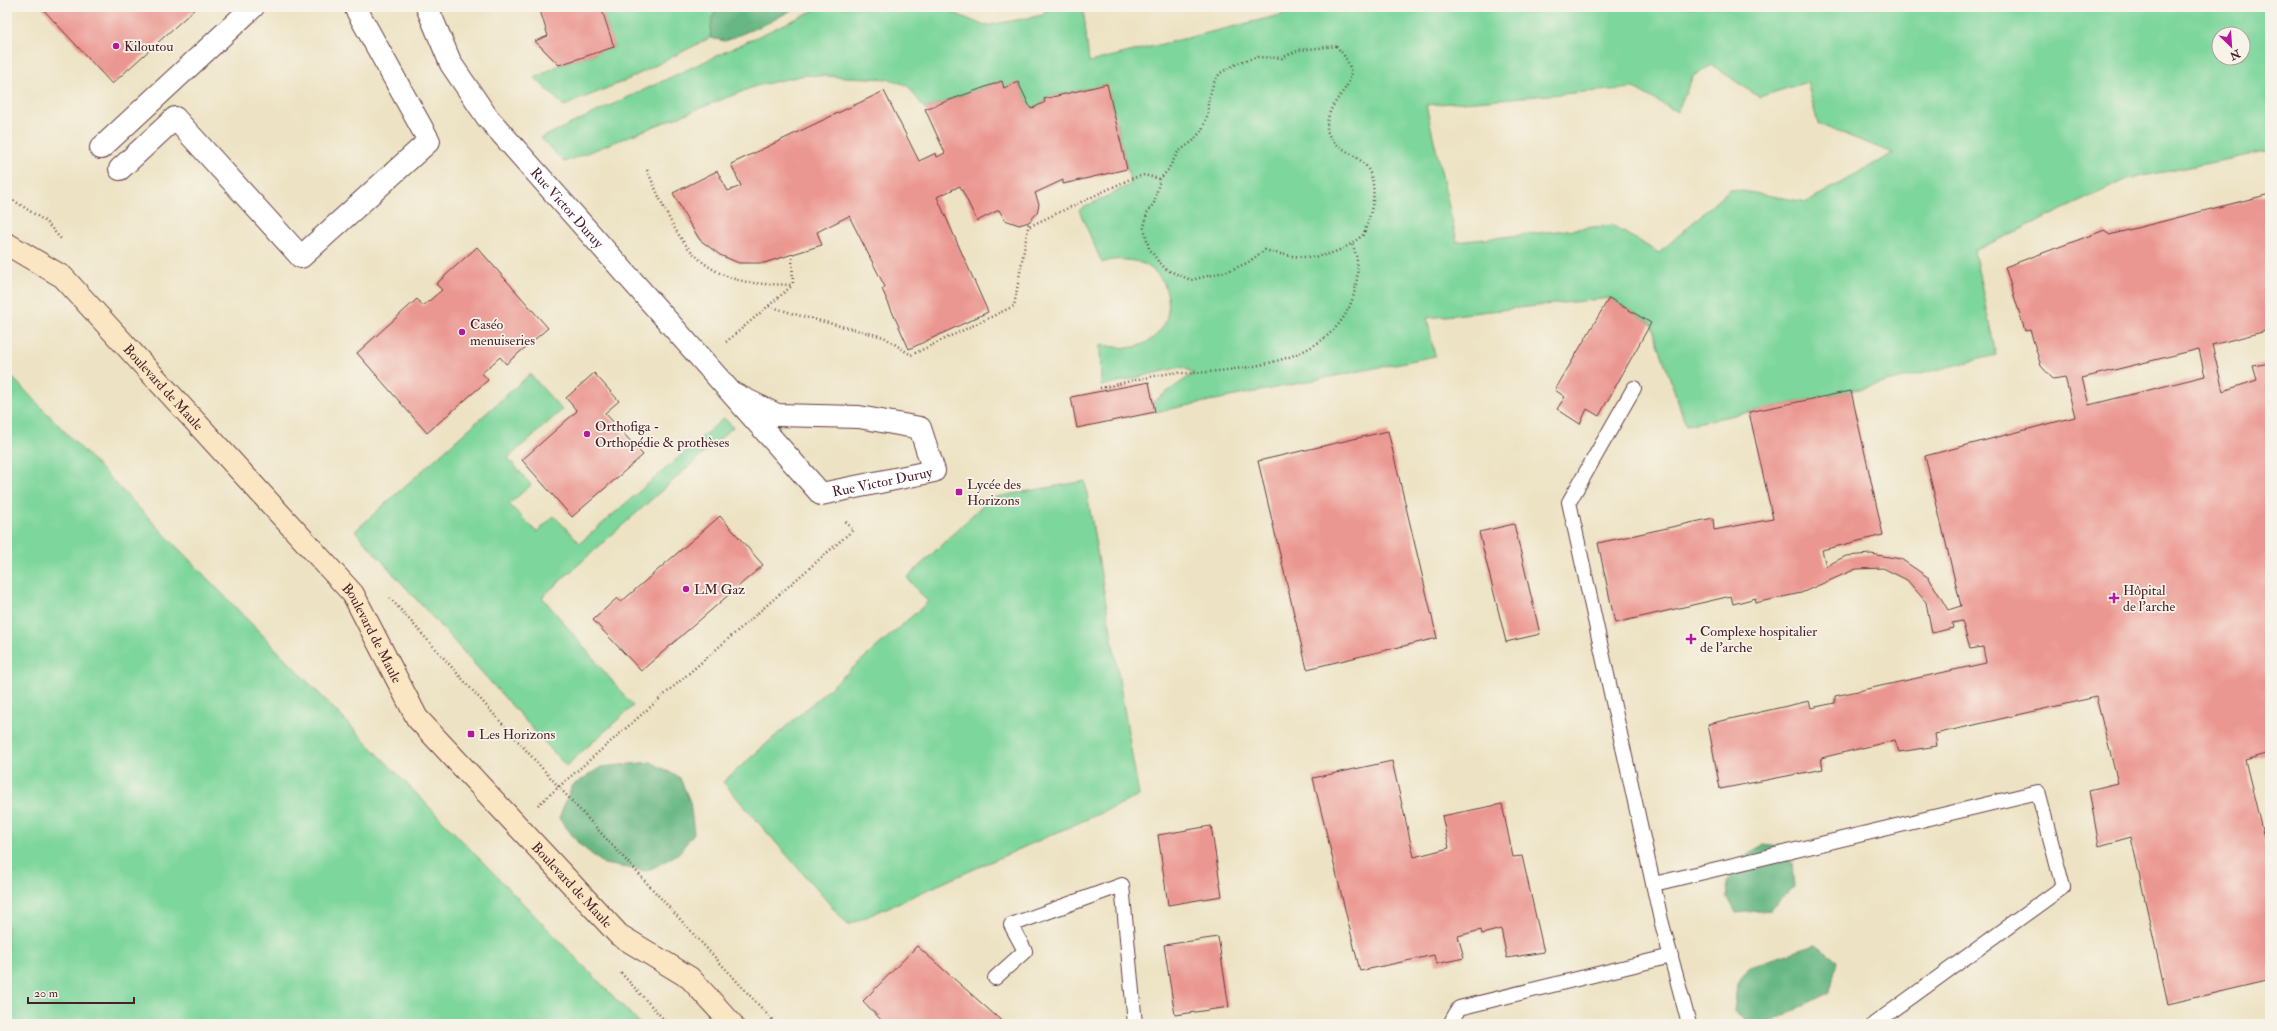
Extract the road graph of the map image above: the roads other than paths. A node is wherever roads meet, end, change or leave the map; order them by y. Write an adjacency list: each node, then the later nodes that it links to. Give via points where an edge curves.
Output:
1 (253, 7): 4 (street)
2 (355, 7): 5 (street, via 429,141 301,257 175,118)
3 (427, 7): 8 (street, Rue Victor Duruy, via 451,64 487,117)
4 (101, 148)
5 (120, 169)
6 (7, 244): 12 (main road, Boulevard de Maule, via 63,278 353,594 416,718 619,934 690,978)
7 (1634, 388): 9 (lane, via 1569,502)
8 (732, 393): 8 (street, Rue Victor Duruy, via 777,415 859,417 920,428 934,471 821,494)
9 (1654, 884): 10 (lane); 16 (lane, via 2038,792 2063,887)
10 (1671, 956): 14 (lane, via 1459,1008); 15 (lane)
11 (996, 978): 13 (lane, via 1025,951 1010,925 1122,886)
12 (732, 1024)
13 (1135, 1024)
14 (1450, 1024)
15 (1689, 1024)
16 (1874, 1024)

